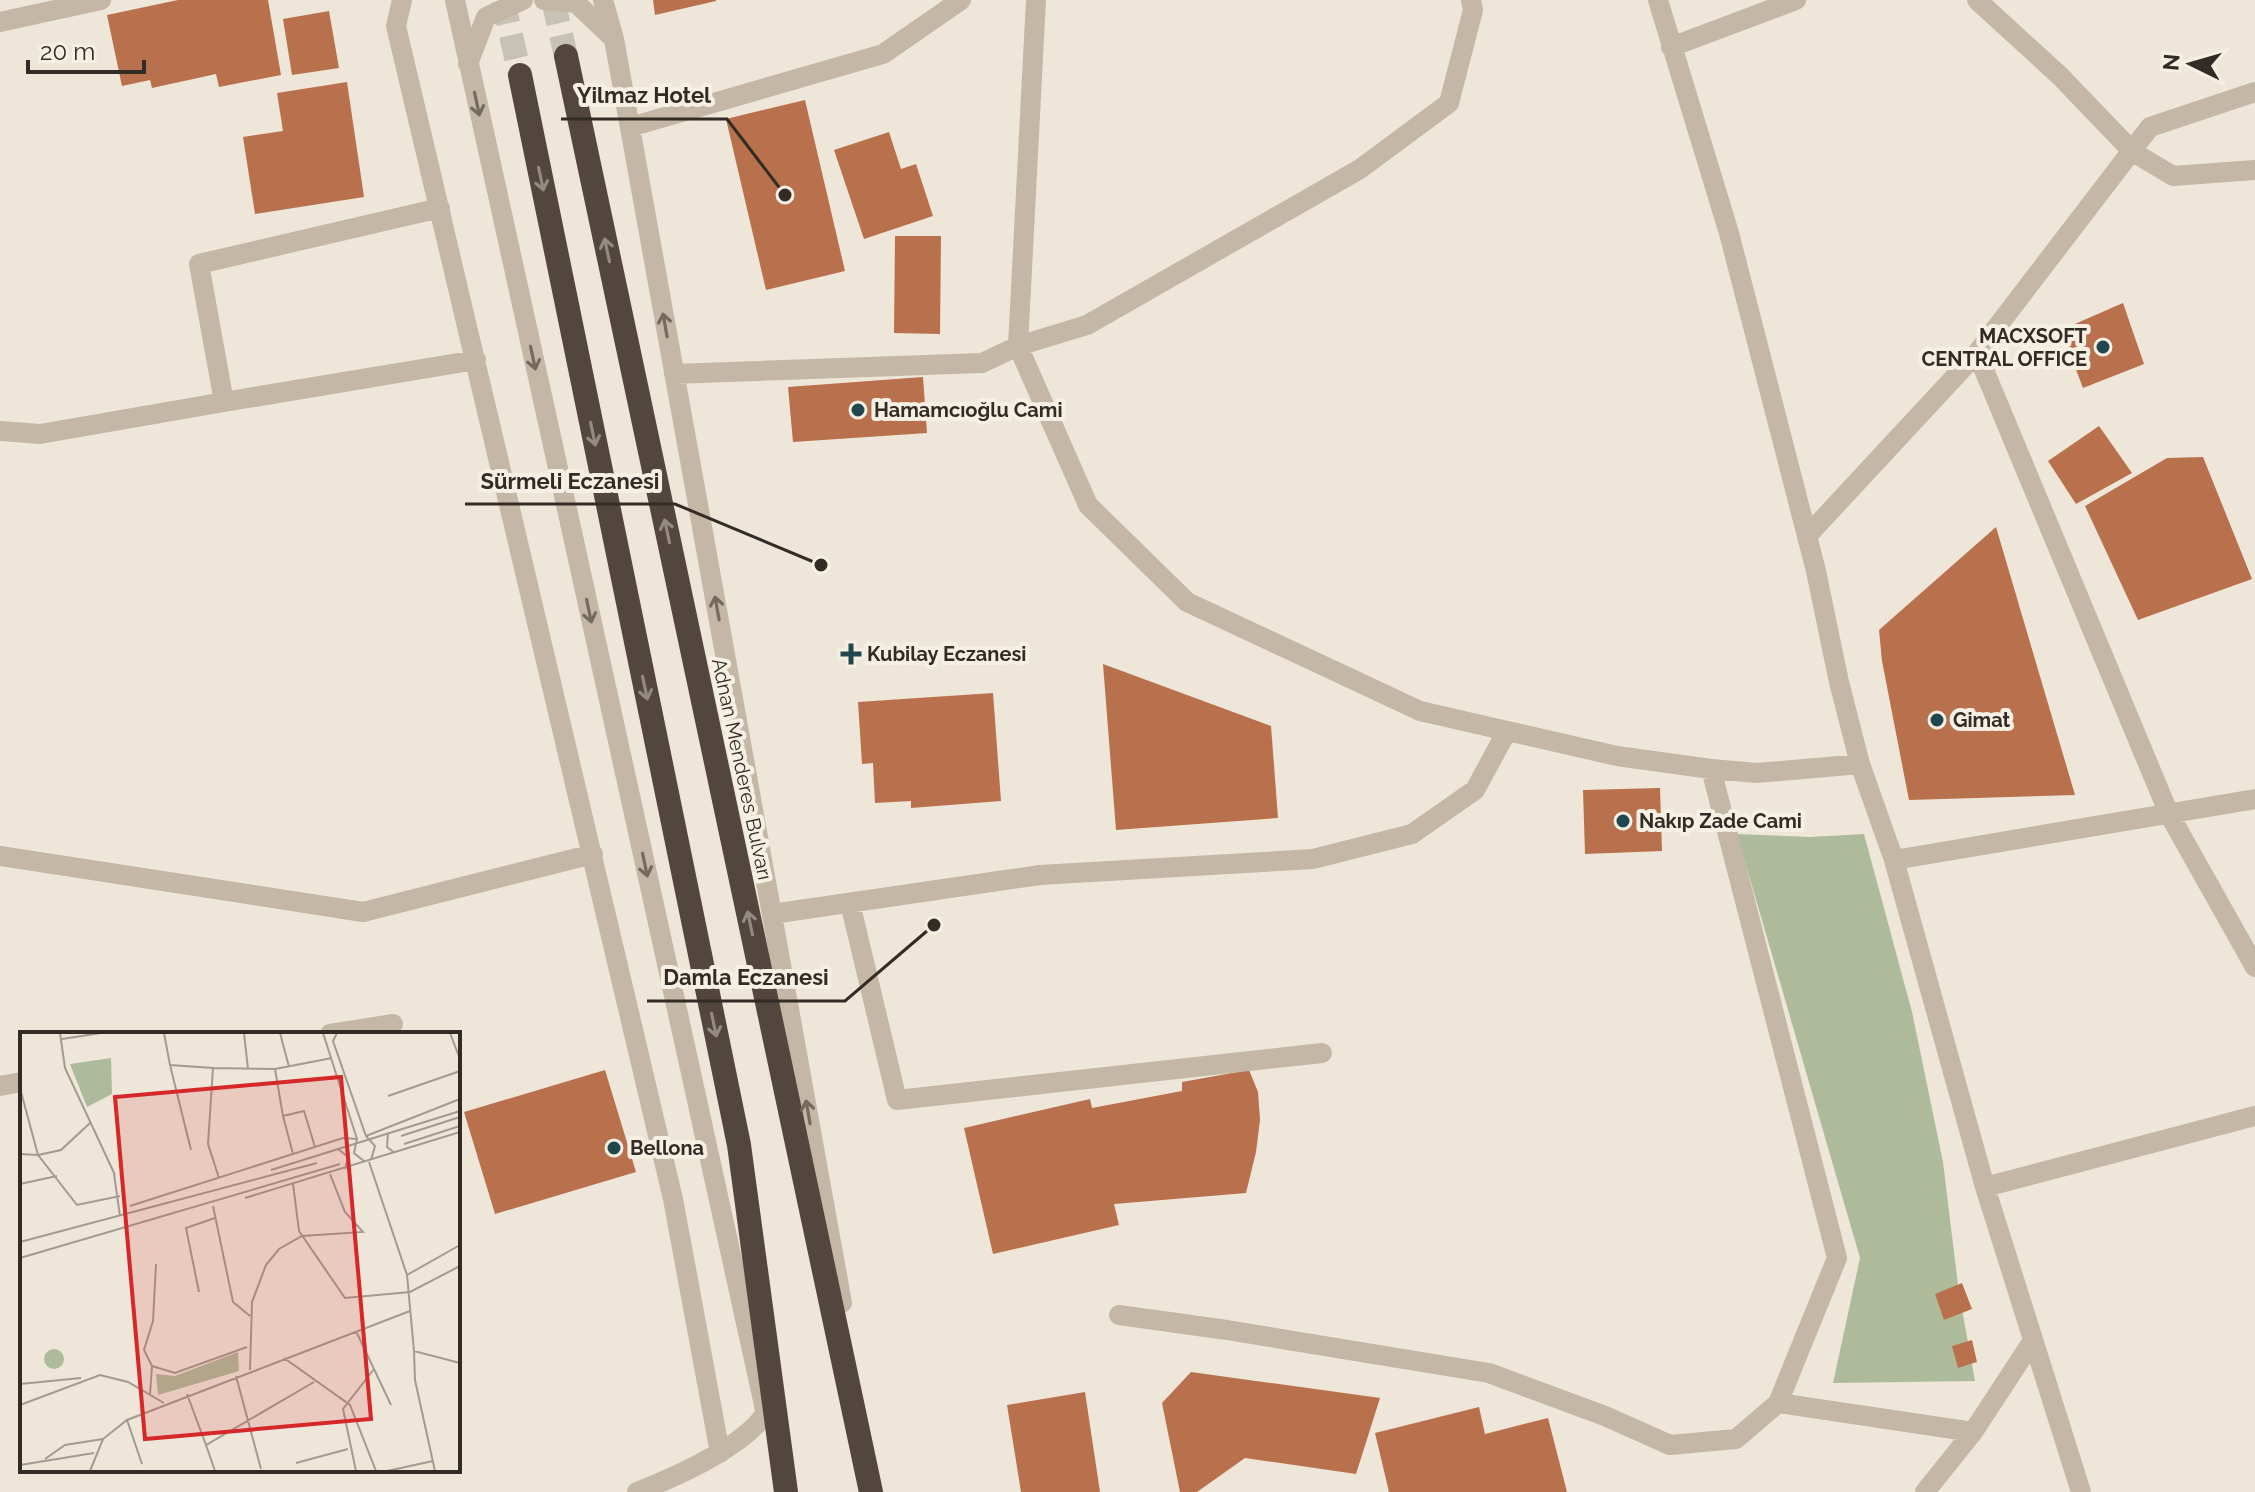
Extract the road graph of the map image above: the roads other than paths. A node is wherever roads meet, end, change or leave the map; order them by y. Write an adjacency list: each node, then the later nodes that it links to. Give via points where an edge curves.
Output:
1 (101, 0): 13 (street)
2 (402, 0): 23 (street, via 396,26)
3 (455, 0): 17 (street)
4 (523, 0): 17 (street, via 486,17)
5 (544, 0): 14 (street, via 576,3)
6 (603, 0): 14 (street)
7 (961, 0): 20 (street, via 883,54)
8 (1036, 0): 24 (street)
9 (1471, 0): 24 (street, via 1473,10 1449,103 1360,169 1087,325)
10 (1658, 0): 15 (street)
11 (1796, 0): 15 (street)
12 (1977, 0): 21 (street)
13 (0, 22)
14 (614, 39): 20 (street)
15 (1671, 47): 30 (street, via 1729,233)
16 (566, 56): 57 (highway, Adnan Menderes Bulvarı, one-way to 16)
17 (468, 64): 52 (street, one-way to 52)
18 (520, 75): 52 (highway, one-way to 52, via 739,1145)
19 (2255, 92): 21 (street, via 2150,127)
20 (630, 127): 27 (street, one-way to 20)
21 (2133, 152): 22 (street, via 2173,176); 25 (street)
22 (2255, 170)
23 (440, 208): 26 (street); 28 (street, via 199,264)
24 (1018, 346): 27 (street, via 982,363); 31 (street, via 1088,505 1187,602 1420,711)
25 (1977, 353): 30 (street); 35 (street)
26 (476, 360): 28 (street); 36 (street)
27 (674, 374): 40 (street, one-way to 27)
28 (224, 402): 29 (street, via 40,434)
29 (0, 431)
30 (1807, 536): 32 (street)
31 (1507, 731): 33 (street, via 1617,756); 39 (street, via 1475,790 1412,834 1313,859 1040,875)
32 (1860, 764): 33 (street, via 1757,773); 38 (street)
33 (1711, 769): 51 (street, via 1837,1258)
34 (2255, 799): 35 (street)
35 (2169, 814): 38 (street); 41 (street)
36 (593, 854): 37 (street, via 363,912); 54 (street, via 673,1199)
37 (0, 856)
38 (1894, 860): 48 (street)
39 (850, 903): 40 (street); 44 (street, via 897,1100)
40 (772, 914): 57 (street, one-way to 40)
41 (2255, 967)
42 (393, 1024): 43 (street)
43 (343, 1032)
44 (1322, 1053)
45 (20, 1082): 46 (street)
46 (0, 1086)
47 (2255, 1116): 48 (street)
48 (1985, 1187): 50 (street)
49 (1119, 1315): 51 (street, via 1489,1373 1670,1445 1736,1439)
50 (2032, 1342): 53 (street); 59 (street)
51 (1778, 1403): 53 (street)
52 (769, 1407): 54 (street); 56 (highway)
53 (1973, 1432): 58 (street)
54 (720, 1453): 55 (street)
55 (637, 1492)
56 (784, 1492)
57 (874, 1492)
58 (1925, 1492)
59 (2081, 1492)

